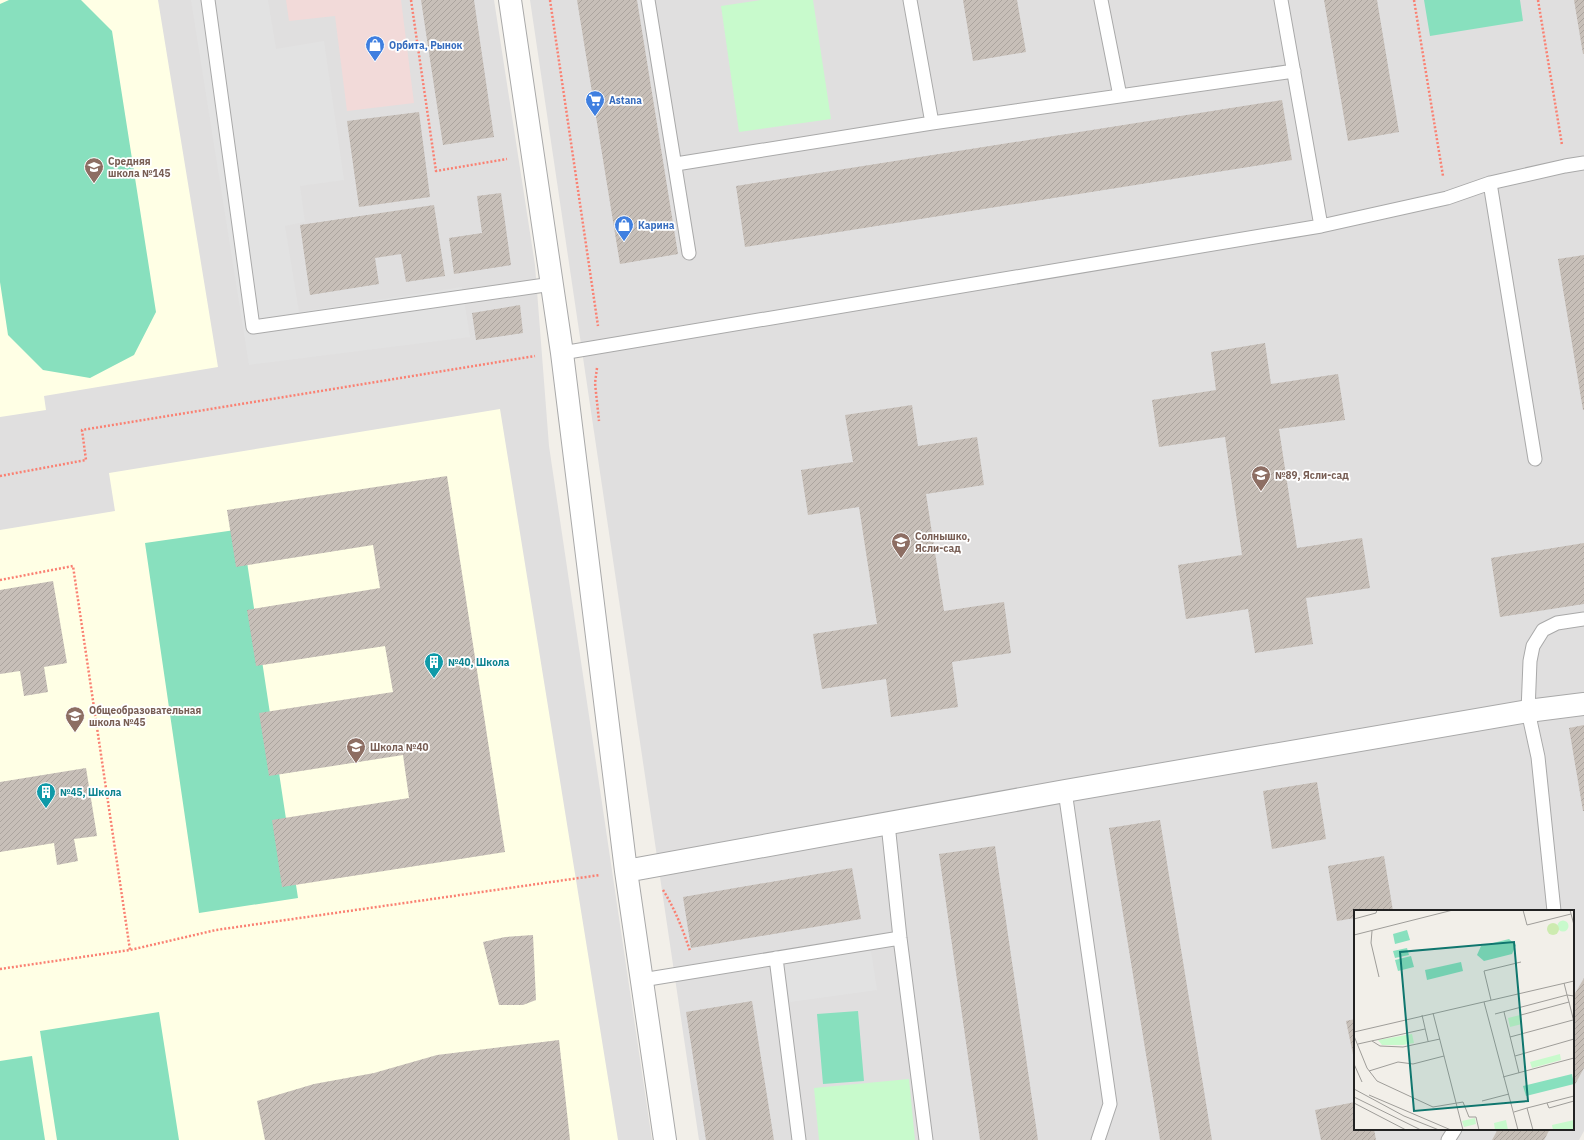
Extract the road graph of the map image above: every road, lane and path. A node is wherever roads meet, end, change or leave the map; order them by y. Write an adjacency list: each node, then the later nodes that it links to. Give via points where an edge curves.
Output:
1 (208, 0): 22 (lane, via 253,327)
2 (411, 0): 14 (path, via 436,171)
3 (510, 0): 14 (street)
4 (550, 0): 23 (path)
5 (648, 0): 16 (lane)
6 (910, 0): 13 (lane)
7 (1101, 0): 12 (lane)
8 (1281, 0): 11 (lane)
9 (1414, 0): 19 (path)
10 (1538, 0): 17 (path)
11 (1294, 70): 12 (lane); 20 (lane)
12 (1120, 96): 13 (lane)
13 (932, 123): 16 (lane)
14 (533, 155): 22 (street)
15 (1584, 163): 17 (lane)
16 (676, 164): 21 (lane)
17 (1565, 166): 18 (lane)
18 (1490, 183): 19 (lane); 26 (lane)
19 (1447, 198): 20 (lane)
20 (1321, 226): 23 (lane)
21 (689, 253)
22 (552, 284): 24 (street)
23 (601, 346): 24 (lane); 25 (path, via 595,383)
24 (562, 353): 27 (path, via 82,430 86,460); 35 (street)
25 (599, 422)
26 (1535, 459)
27 (0, 476)
28 (0, 580): 38 (path, via 72,566)
29 (1584, 619): 31 (lane, via 1557,623 1543,630 1533,646)
30 (1584, 704): 31 (street)
31 (1528, 711): 32 (street); 36 (lane, via 1538,757)
32 (1065, 791): 33 (street); 47 (lane, via 1110,1104)
33 (888, 824): 34 (street); 37 (lane)
34 (649, 866): 35 (street); 41 (path, via 669,898 690,952)
35 (626, 870): 38 (path, via 216,930); 42 (street)
36 (1554, 910)
37 (900, 938): 39 (lane); 46 (lane)
38 (130, 950): 40 (path)
39 (776, 958): 41 (lane); 45 (lane)
40 (0, 969)
41 (702, 970): 42 (lane)
42 (642, 980): 44 (street)
43 (1453, 1130): 48 (lane)
44 (665, 1140)
45 (799, 1140)
46 (926, 1140)
47 (1098, 1140)
48 (1448, 1140)

